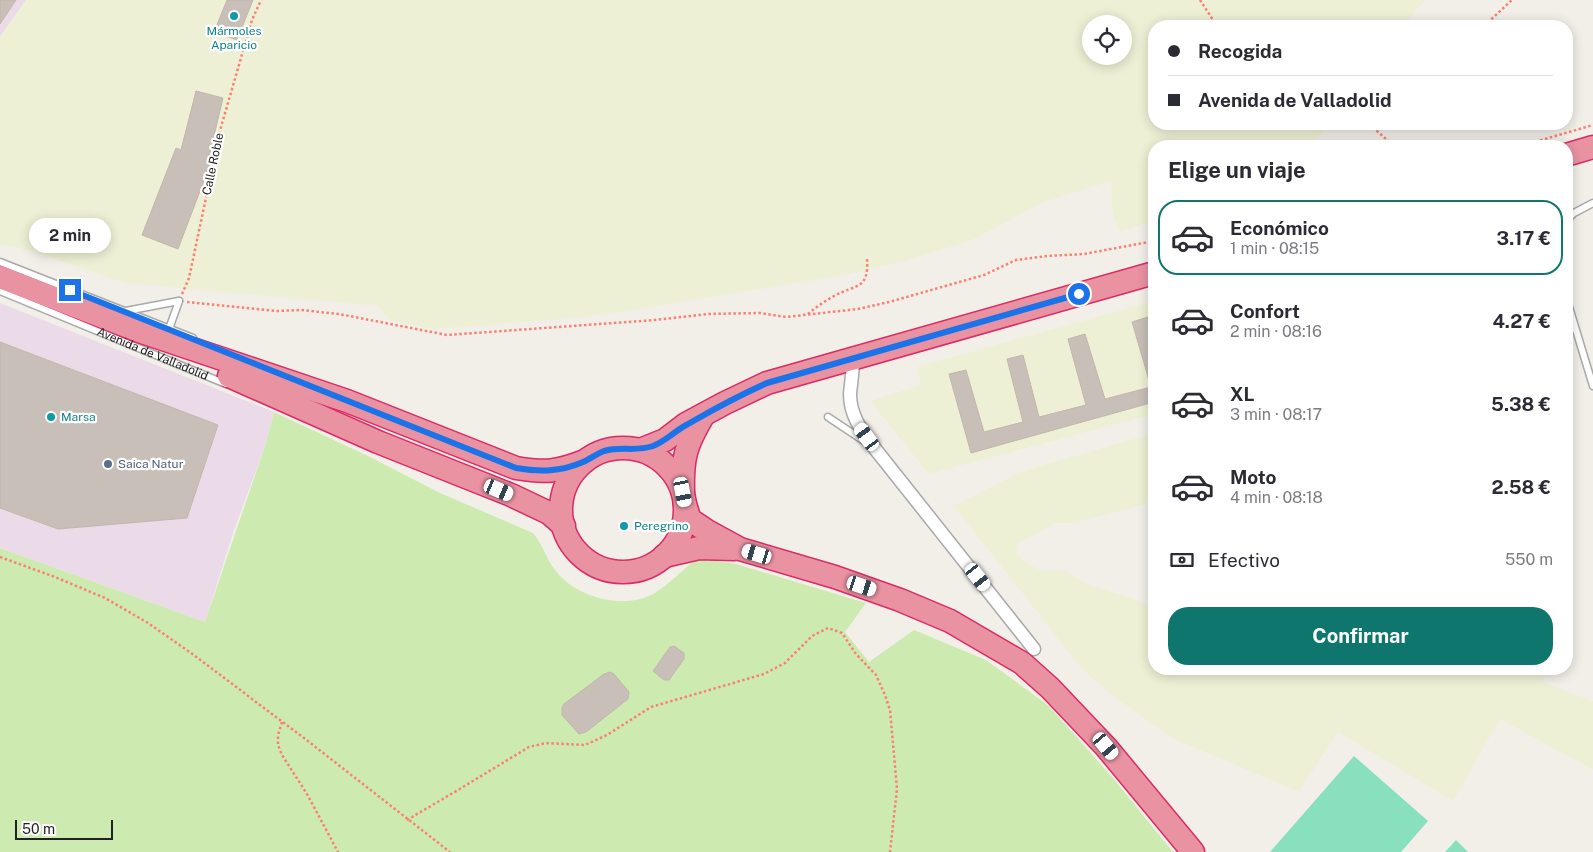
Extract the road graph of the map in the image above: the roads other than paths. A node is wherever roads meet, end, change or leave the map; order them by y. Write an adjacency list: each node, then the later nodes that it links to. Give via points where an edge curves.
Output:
1 (1593, 147): 2 (highway)
2 (1573, 153)
3 (1593, 203): 4 (lane)
4 (1573, 214)
5 (0, 262): 10 (lane)
6 (1148, 275): 14 (highway)
7 (0, 277): 9 (highway, Avenida de Valladolid)
8 (0, 291): 17 (lane, Avenida de Valladolid)
9 (89, 312): 19 (highway); 20 (highway)
10 (125, 312): 12 (lane); 12 (lane, via 179,301)
11 (1573, 320): 16 (lane)
12 (169, 329): 13 (lane)
13 (203, 341)
14 (853, 359): 21 (highway, via 767,383); 24 (street, via 852,414)
15 (256, 363): 19 (lane)
16 (1593, 386)
17 (234, 387)
18 (249, 393): 20 (lane)
19 (347, 401): 25 (highway, via 516,468 537,472 561,470)
20 (306, 412): 27 (highway, via 512,495 549,513)
21 (703, 416): 23 (highway, via 665,440); 26 (highway, via 684,455)
22 (828, 417): 24 (lane)
23 (640, 450): 25 (highway, via 616,448); 26 (highway, via 664,463 676,478)
24 (876, 450): 30 (street)
25 (585, 461): 27 (highway, via 571,476 565,490)
26 (684, 498): 28 (highway, via 692,521); 29 (highway, via 685,516 680,534)
27 (564, 526): 29 (highway, via 578,552 601,567 633,571)
28 (740, 549): 29 (highway, via 700,548); 31 (highway, via 835,577 933,613 1022,663 1106,746)
29 (664, 556)
30 (1034, 649)
31 (1193, 852)

